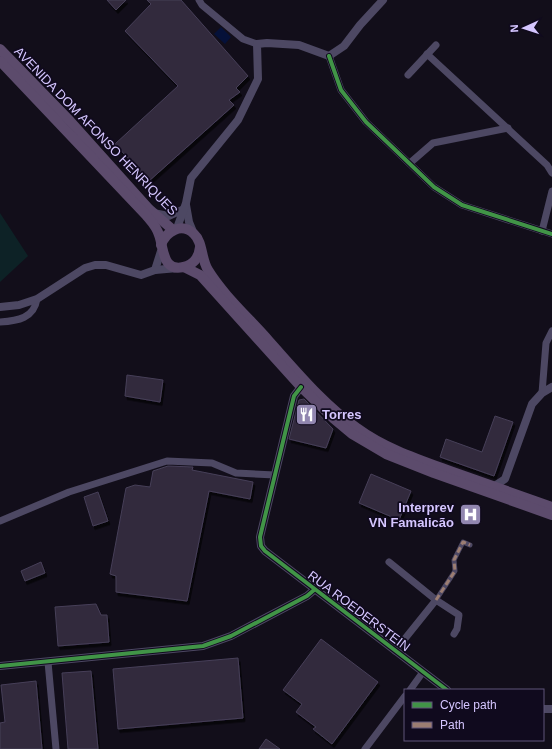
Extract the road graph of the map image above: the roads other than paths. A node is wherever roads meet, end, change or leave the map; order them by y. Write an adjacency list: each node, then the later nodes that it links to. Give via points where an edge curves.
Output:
1 (199, 0): 3 (street, via 243,39)
2 (383, 0): 7 (street, via 344,46)
3 (257, 44): 7 (street, via 267,42 299,45); 14 (street, via 258,79 238,120 191,178)
4 (436, 45): 6 (street)
5 (0, 49): 15 (main road, AVENIDA DOM AFONSO HENRIQUES, via 70,120)
6 (427, 54): 9 (street); 10 (street)
7 (329, 56): 11 (street, via 341,90 366,122)
8 (0, 61): 21 (main road, AVENIDA DOM AFONSO HENRIQUES, via 146,215 155,226)
9 (408, 75)
10 (508, 128): 11 (street, via 433,143); 12 (street, via 547,165)
11 (410, 163): 17 (street, via 434,187 462,205)
12 (552, 173)
13 (552, 191): 17 (street)
14 (185, 206): 15 (street, via 169,216); 16 (street); 18 (street)
15 (153, 213): 16 (main road, AVENIDA DOM AFONSO HENRIQUES)
16 (175, 229): 18 (main road, AVENIDA DOM AFONSO HENRIQUES, via 183,228); 21 (main road, AVENIDA DOM AFONSO HENRIQUES, via 168,233)
17 (542, 231): 19 (street)
18 (194, 234): 20 (main road)
19 (552, 234)
20 (200, 247): 22 (main road, via 196,260); 33 (main road, via 207,270 226,293 306,382 339,414 388,447)
21 (161, 248): 22 (main road, AVENIDA DOM AFONSO HENRIQUES, via 168,263); 23 (street)
22 (183, 267): 23 (street); 28 (main road, AVENIDA DOM AFONSO HENRIQUES, via 200,275)
23 (155, 270): 24 (street, via 141,275 106,265 95,265 85,268)
24 (37, 298): 25 (street, via 19,305); 26 (street, via 35,308 27,316 15,321)
25 (0, 307)
26 (0, 322)
27 (552, 331): 30 (street, via 546,343)
28 (301, 387): 31 (street, via 294,396); 36 (main road, AVENIDA DOM AFONSO HENRIQUES, via 352,434 386,454)
29 (552, 387): 30 (street)
30 (542, 393): 32 (street, via 530,408)
31 (275, 475): 37 (street, via 236,473 212,463 168,461 69,492); 40 (street, RUA ROEDERSTEIN, via 260,536 261,546)
32 (505, 479): 33 (street); 34 (street)
33 (493, 486): 34 (main road)
34 (509, 492): 35 (main road)
35 (552, 507)
36 (552, 515)
37 (0, 521)
38 (470, 545): 41 (street, via 463,542 454,560 455,572)
39 (389, 562): 41 (street)
40 (314, 590): 43 (street, RUA ROEDERSTEIN); 44 (street, via 231,636 203,646)
41 (436, 600): 42 (street, via 459,616); 43 (street)
42 (454, 634)
43 (395, 651): 46 (street, RUA ROEDERSTEIN)
44 (48, 662): 45 (street); 50 (street)
45 (0, 666)
46 (423, 672): 47 (street); 48 (street, RUA ROEDERSTEIN)
47 (411, 689)
48 (445, 689)
49 (404, 697): 51 (street)
50 (56, 749)
51 (366, 749)

